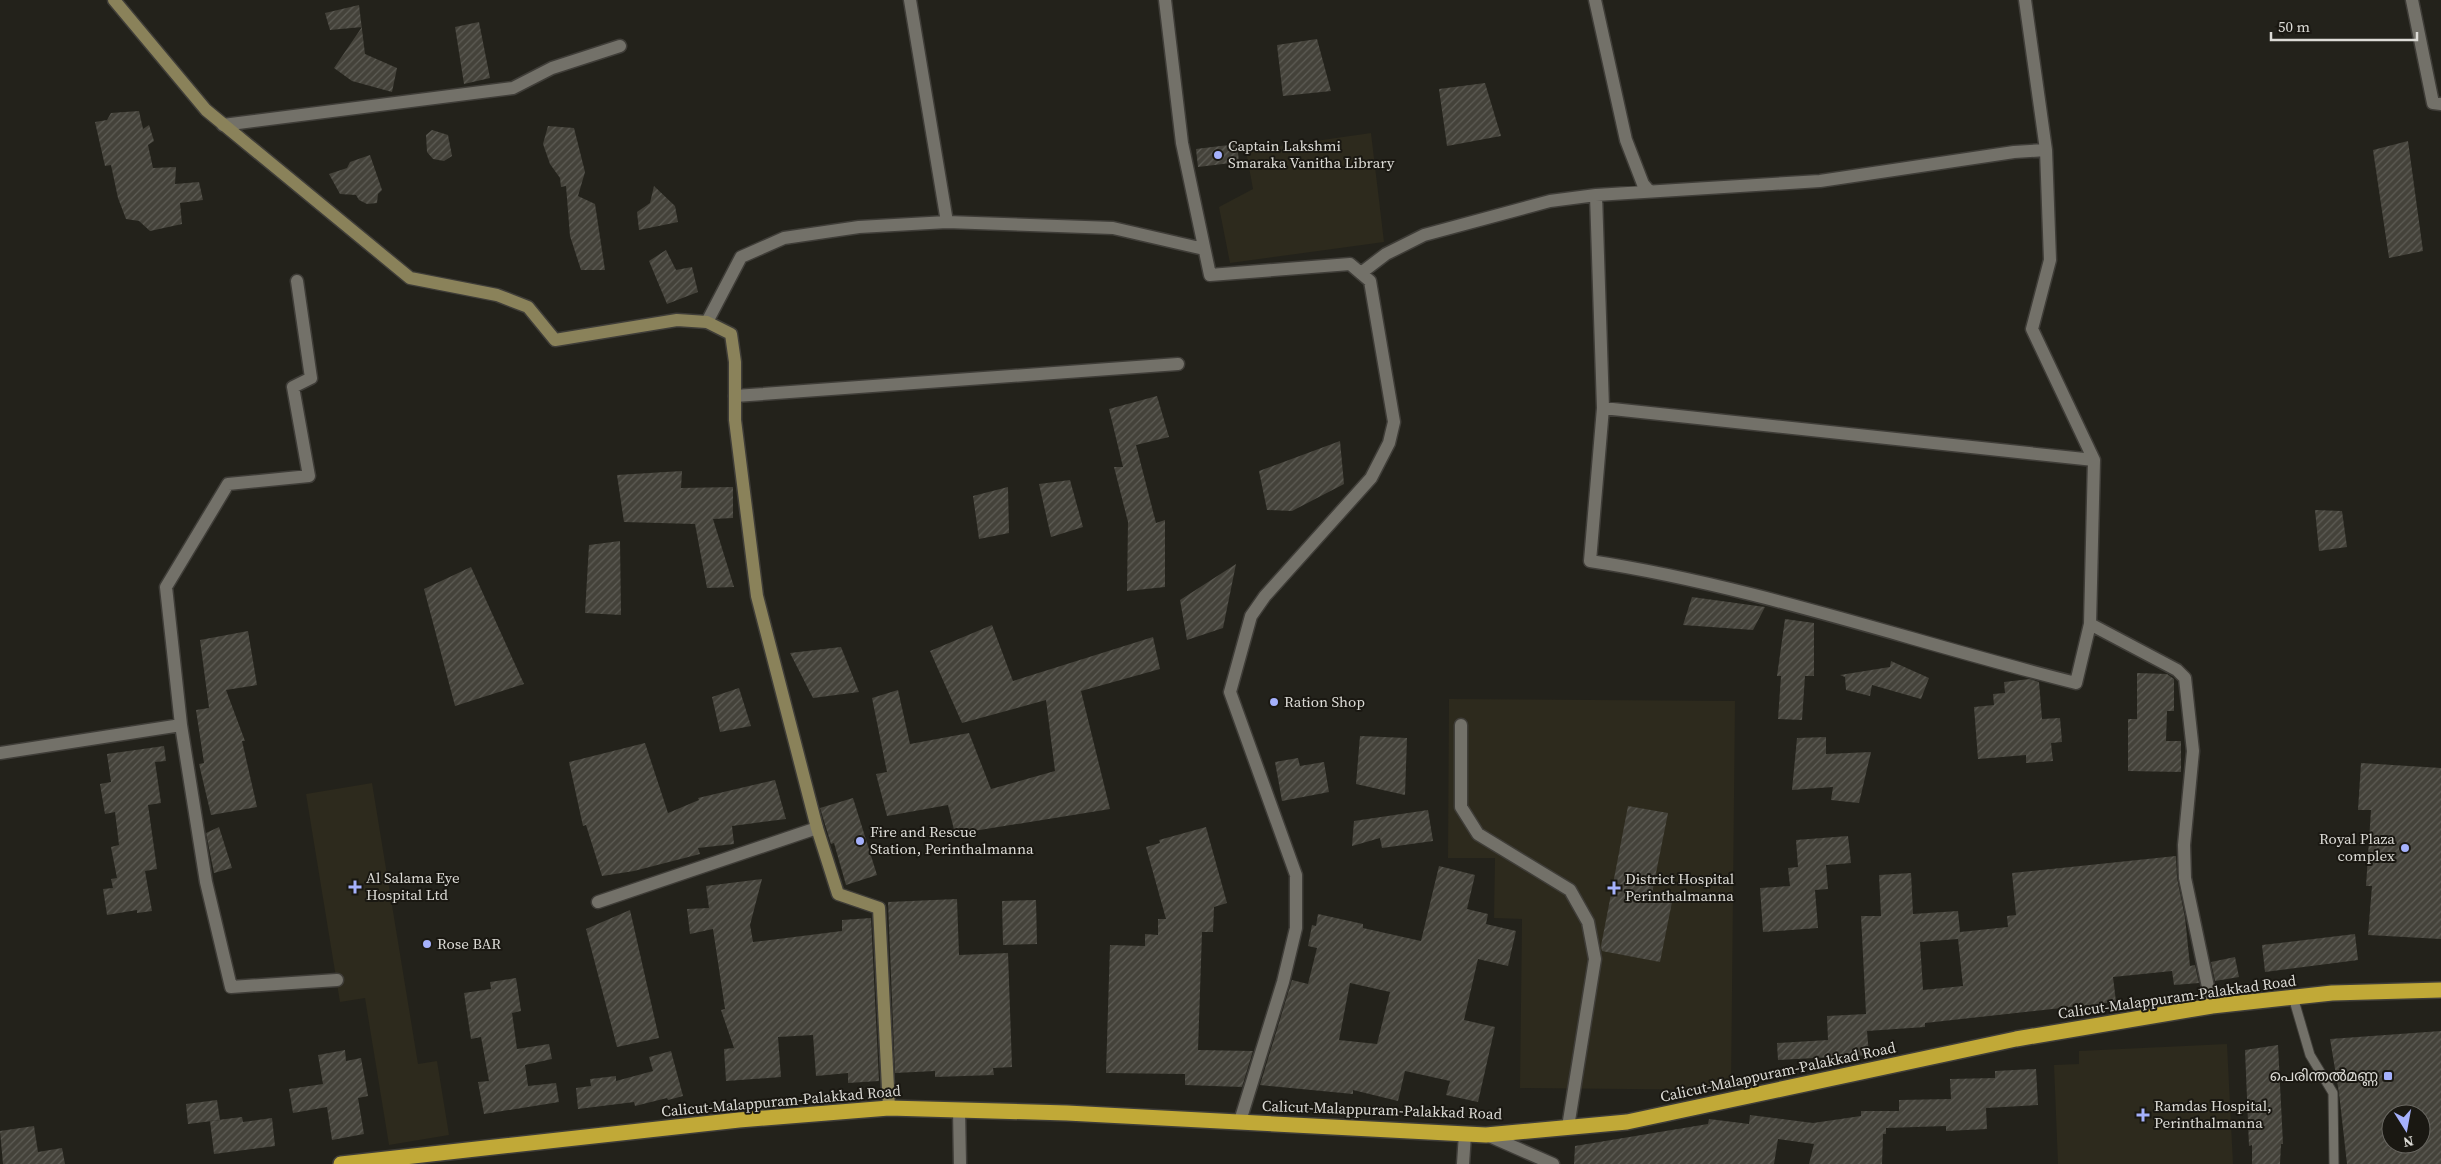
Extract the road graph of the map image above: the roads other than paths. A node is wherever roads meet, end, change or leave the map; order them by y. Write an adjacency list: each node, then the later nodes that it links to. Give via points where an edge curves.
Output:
1 (114, 0): 9 (street, via 206,110)
2 (910, 0): 13 (street)
3 (1165, 0): 14 (street, via 1182,143)
4 (1595, 0): 11 (street, via 1626,140 1643,184)
5 (2025, 0): 10 (street)
6 (2412, 0): 8 (street, via 2433,103)
7 (620, 46): 9 (street, via 552,68 513,88)
8 (2441, 104)
9 (223, 125): 17 (street, via 410,278 497,295 528,307 555,340 677,320)
10 (2046, 150): 11 (street, via 1820,181); 21 (street, via 2050,260 2032,329)
11 (1649, 191): 12 (street)
12 (1596, 194): 15 (street, via 1550,201 1424,236 1386,254); 20 (street)
13 (947, 222): 14 (street, via 1113,228); 17 (street, via 859,227 784,238 740,257)
14 (1204, 249): 15 (street, via 1210,275 1350,264)
15 (1361, 273): 34 (street, via 1370,281 1393,406 1394,422 1389,443 1371,478 1265,596 1251,616 1230,692 1296,875 1296,928)
16 (297, 281): 23 (street, via 311,378 293,387 309,476 228,484 166,587)
17 (708, 322): 19 (street, via 731,334)
18 (1178, 364): 19 (street)
19 (735, 396): 26 (street, via 735,420 757,596)
20 (1603, 408): 21 (street); 22 (street, via 1590,561 1640,569 1770,600 2076,683)
21 (2094, 460): 22 (street)
22 (2090, 624): 31 (street, via 2177,670 2185,678 2193,751 2184,845 2185,878)
23 (180, 725): 25 (street); 28 (street, via 206,882 231,987)
24 (1461, 725): 35 (street, via 1461,807 1478,834 1570,890 1588,922 1595,959)
25 (0, 753)
26 (817, 828): 27 (street); 32 (street, via 838,894 879,908)
27 (598, 902)
28 (337, 980)
29 (2441, 990): 30 (highway, Calicut-Malappuram-Palakkad Road)
30 (2293, 997): 31 (highway, Calicut-Malappuram-Palakkad Road); 42 (lane, via 2310,1054 2333,1093)
31 (2212, 1006): 35 (highway, Calicut-Malappuram-Palakkad Road, via 2016,1038 1628,1122)
32 (889, 1108): 33 (highway, Calicut-Malappuram-Palakkad Road); 38 (highway, Calicut-Malappuram-Palakkad Road, via 739,1120)
33 (959, 1110): 34 (highway, Calicut-Malappuram-Palakkad Road); 39 (street)
34 (1240, 1122): 36 (highway, Calicut-Malappuram-Palakkad Road)
35 (1568, 1128): 37 (highway, Calicut-Malappuram-Palakkad Road)
36 (1465, 1134): 37 (highway, Calicut-Malappuram-Palakkad Road); 40 (street)
37 (1486, 1135): 41 (street)
38 (341, 1164)
39 (960, 1164)
40 (1463, 1164)
41 (1553, 1164)
42 (2334, 1164)

